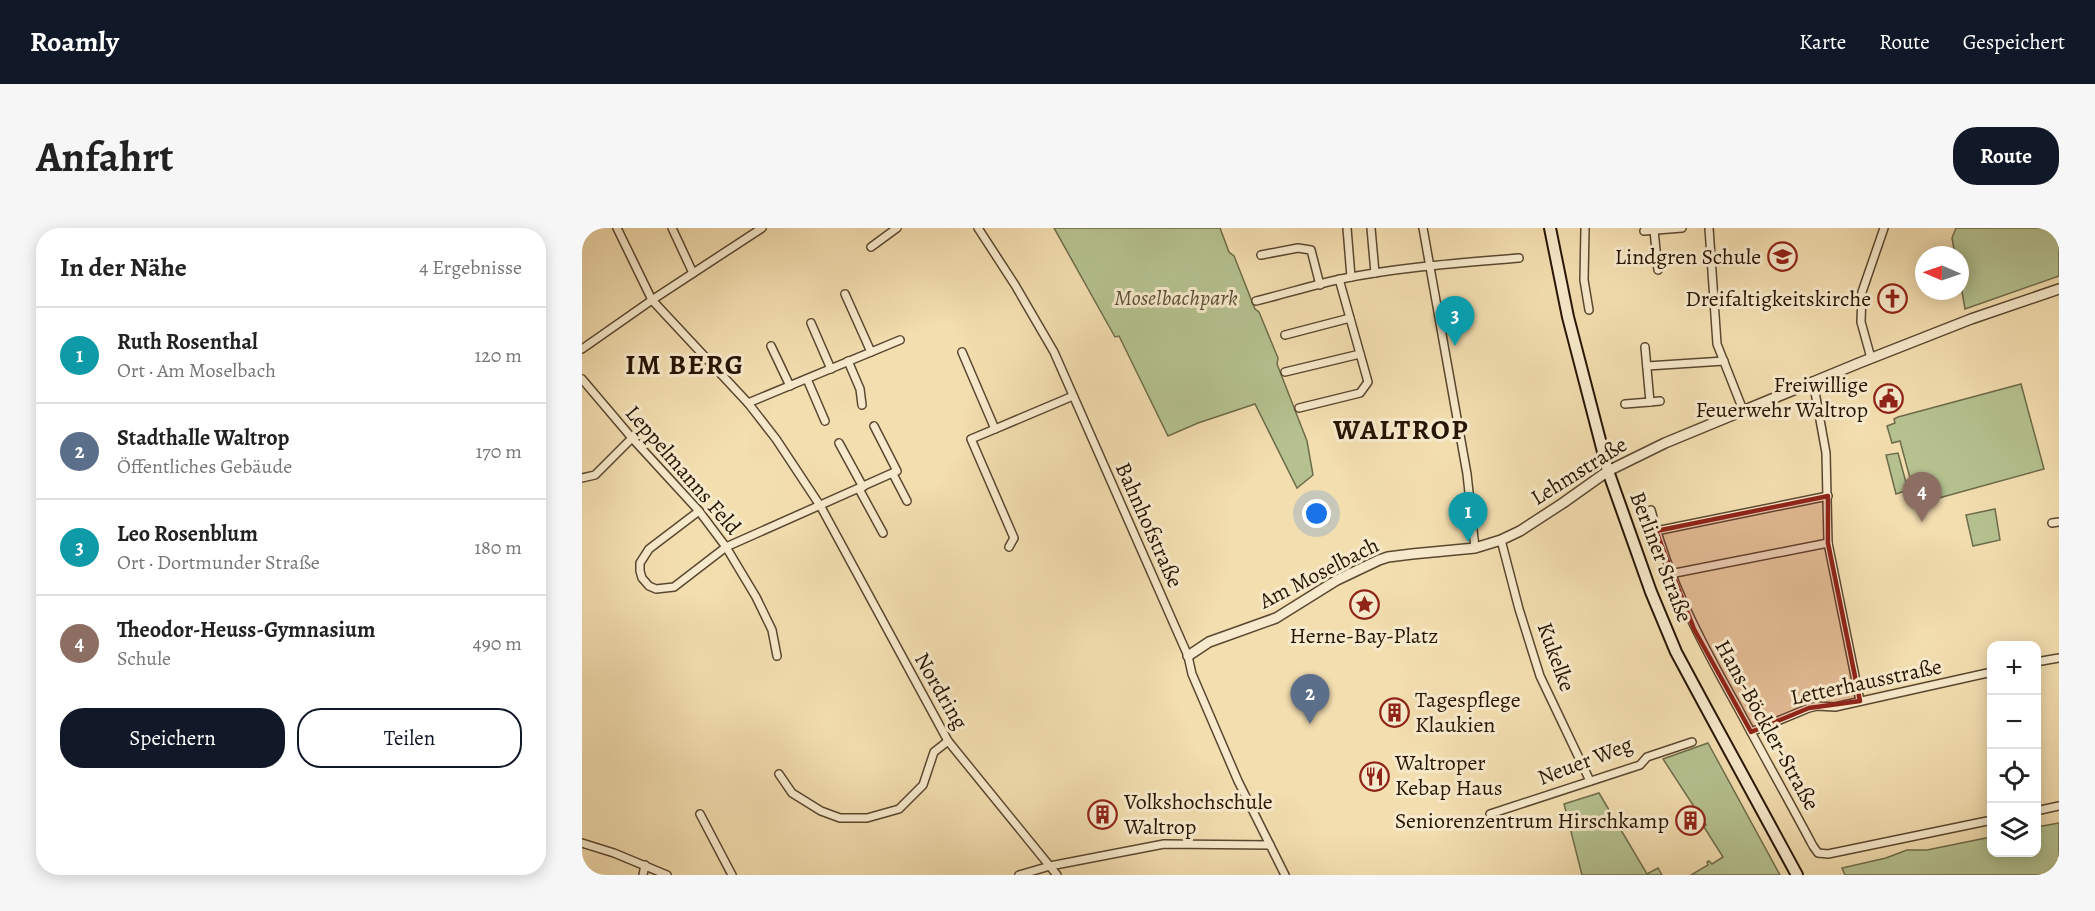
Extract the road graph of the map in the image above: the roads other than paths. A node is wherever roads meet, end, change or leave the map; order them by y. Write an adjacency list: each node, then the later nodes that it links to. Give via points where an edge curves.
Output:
1 (617, 228): 28 (street, Nordring)
2 (672, 228): 21 (street)
3 (762, 228): 21 (street)
4 (897, 228): 16 (street)
5 (978, 228): 51 (street, Bahnhofstraße, via 1054,352)
6 (1347, 228): 23 (street)
7 (1371, 228): 22 (street)
8 (1423, 228): 19 (street)
9 (1550, 228): 64 (main road, Berliner Straße, via 1568,317)
10 (1584, 228): 30 (street, via 1584,280)
11 (1682, 228): 15 (street)
12 (1709, 228): 43 (street, via 1717,344)
13 (1884, 228): 41 (street, via 1862,292 1861,322)
14 (1644, 231): 15 (street)
15 (1654, 231): 20 (street)
16 (871, 247)
17 (1261, 255): 25 (street, via 1298,248 1311,250)
18 (1520, 258): 19 (street)
19 (1429, 266): 22 (street); 79 (street, via 1467,474)
20 (1658, 270)
21 (693, 273): 28 (street)
22 (1375, 273): 23 (street)
23 (1351, 277): 24 (street)
24 (1339, 279): 25 (street); 31 (street)
25 (1320, 285): 29 (street)
26 (2059, 289): 41 (street, Lehmstraße)
27 (845, 294): 38 (street)
28 (652, 300): 37 (street); 54 (street, Nordring)
29 (1256, 301)
30 (1589, 310)
31 (1350, 318): 33 (street); 40 (street)
32 (811, 323): 45 (street)
33 (1284, 335)
34 (900, 340): 38 (street)
35 (771, 346): 50 (street)
36 (1646, 347): 44 (street)
37 (582, 349)
38 (871, 352): 42 (street)
39 (963, 352): 61 (street)
40 (1360, 354): 46 (street); 57 (street, via 1368,382 1360,393)
41 (1871, 358): 49 (street, Lehmstraße)
42 (848, 361): 45 (street); 56 (street)
43 (1724, 361): 44 (street); 58 (street)
44 (1647, 366): 53 (street)
45 (831, 369): 48 (street)
46 (1285, 372)
47 (582, 379): 62 (street, Leppelmanns Feld)
48 (807, 379): 50 (street); 59 (street)
49 (1813, 381): 58 (street, Lehmstraße); 68 (street, via 1826,453)
50 (790, 386): 54 (street)
51 (1073, 396): 61 (street); 82 (street, Bahnhofstraße)
52 (1660, 401): 53 (street)
53 (1650, 402): 55 (street)
54 (748, 403): 70 (street, Nordring)
55 (1625, 404)
56 (862, 405)
57 (1299, 408)
58 (1743, 410): 64 (street, Lehmstraße)
59 (825, 421)
60 (874, 426): 65 (street, via 897,471)
61 (995, 429): 78 (street, via 971,439 1014,538)
62 (632, 438): 66 (street, via 595,475); 72 (street, Leppelmanns Feld)
63 (839, 443): 67 (street)
64 (1608, 471): 75 (street, Lehmstraße); 107 (main road, Berliner Straße, via 1676,652)
65 (893, 474): 67 (street); 69 (street)
66 (582, 478)
67 (861, 488): 70 (street); 74 (street)
68 (1827, 496): 73 (street); 76 (street)
69 (907, 501)
70 (820, 507): 77 (street); 88 (street, Nordring)
71 (1651, 510): 73 (street, Hans-Böckler-Straße)
72 (699, 511): 77 (street, Leppelmanns Feld); 77 (street, via 649,549 640,563 642,578 656,589 674,587)
73 (1656, 531): 80 (street, Hans-Böckler-Straße)
74 (883, 533)
75 (1501, 540): 79 (street, Lehmstraße); 91 (street, Kukelke, via 1540,676)
76 (1828, 543): 80 (street); 86 (street)
77 (726, 547): 81 (street, Leppelmanns Feld, via 772,630)
78 (1009, 547)
79 (1475, 548): 82 (street, Am Moselbach, via 1379,560 1337,580 1276,618 1209,642)
80 (1670, 574): 87 (street, Hans-Böckler-Straße, via 1694,629)
81 (777, 656)
82 (1188, 656): 98 (street, Bahnhofstraße, via 1201,695)
83 (2059, 658): 84 (street)
84 (2041, 661)
85 (1987, 673): 86 (street, Letterhausstraße)
86 (1860, 701): 87 (street, Letterhausstraße, via 1809,708)
87 (1751, 732): 96 (street, Hans-Böckler-Straße, via 1818,853)
88 (948, 741): 90 (street, via 934,752 923,785 899,809 867,818 840,819 821,811 792,793); 100 (street, Nordring)
89 (1692, 742): 91 (street, Neuer Weg)
90 (778, 774)
91 (1590, 781): 95 (street, Neuer Weg)
92 (2059, 806): 93 (street)
93 (2041, 810)
94 (700, 814): 103 (street)
95 (1490, 814)
96 (1987, 821)
97 (582, 843): 99 (street)
98 (1270, 845): 100 (street, via 1164,844); 106 (street, Bahnhofstraße)
99 (645, 865): 101 (street); 102 (street)
100 (1050, 866): 104 (street); 105 (street, Nordring)
101 (642, 875)
102 (667, 875)
103 (732, 875)
104 (1019, 875)
105 (1057, 875)
106 (1285, 875)
107 (1797, 875)

